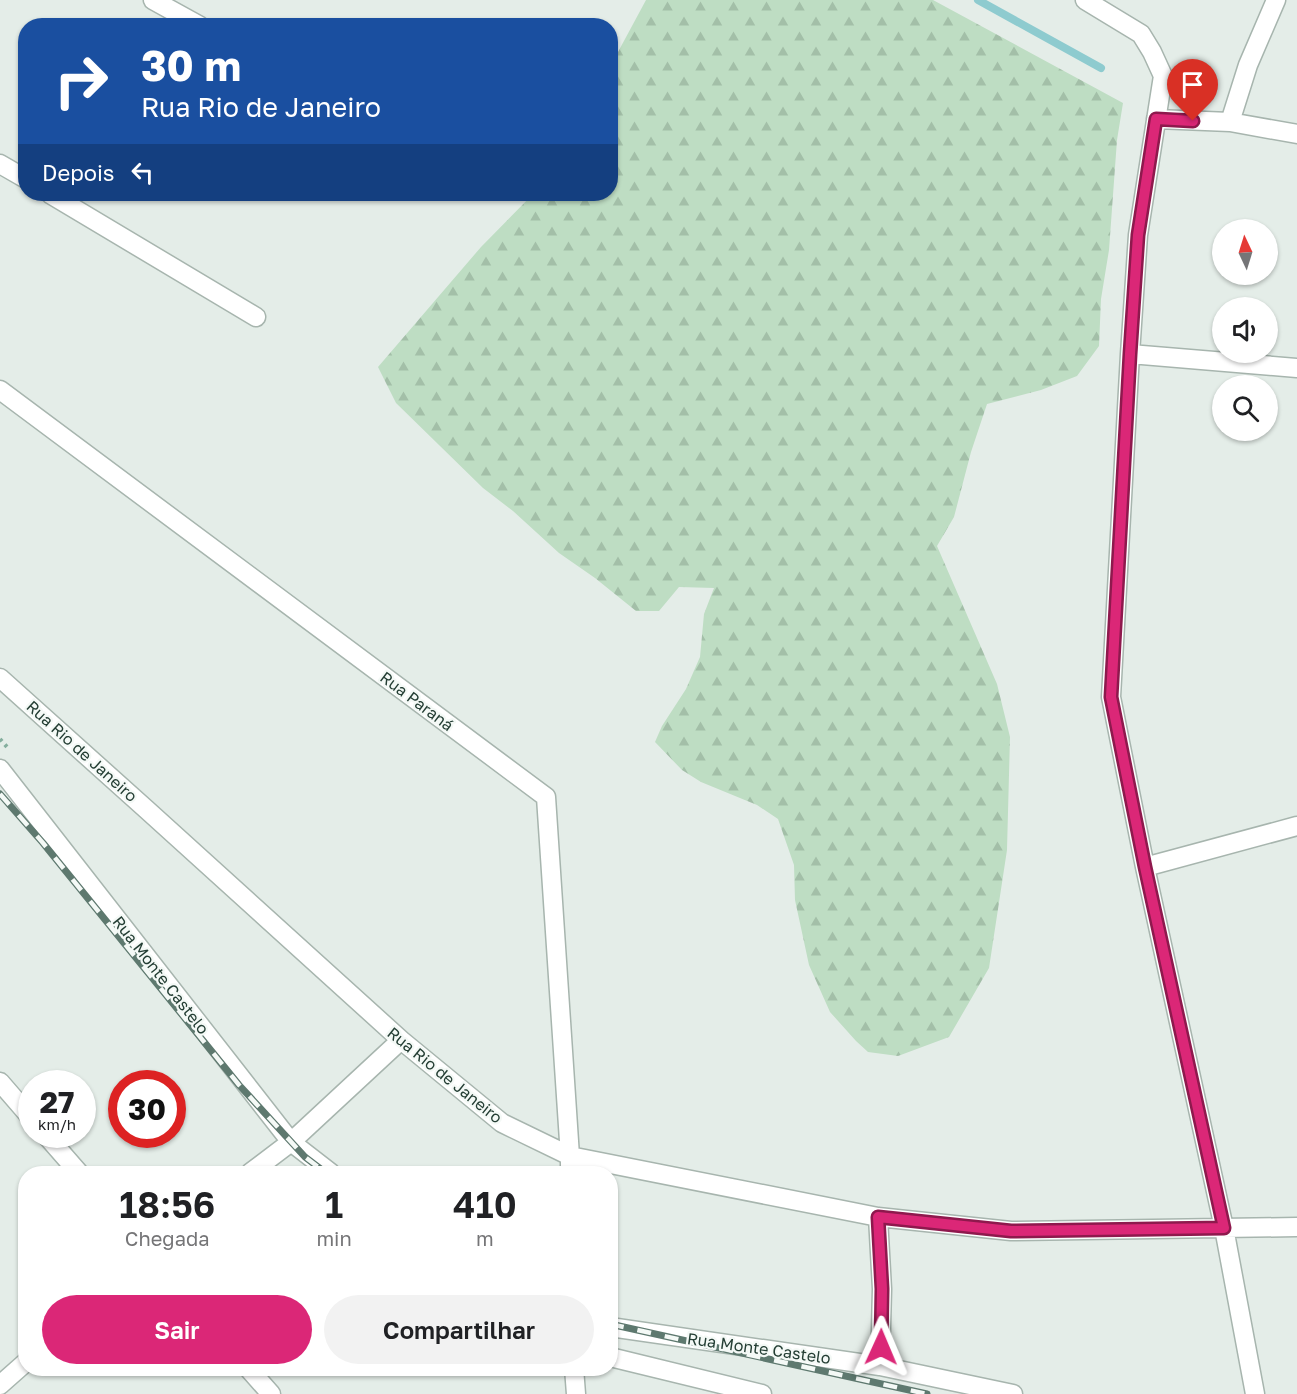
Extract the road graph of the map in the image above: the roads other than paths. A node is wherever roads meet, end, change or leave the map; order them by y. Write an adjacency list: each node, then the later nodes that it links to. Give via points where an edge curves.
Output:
1 (153, 0): 4 (street)
2 (1084, 0): 5 (street, via 1140,34 1152,52 1163,75)
3 (1276, 0): 6 (street, via 1248,65)
4 (186, 18)
5 (1156, 119): 6 (street); 12 (street, via 1138,235)
6 (1230, 122): 7 (street)
7 (1297, 134)
8 (0, 164): 9 (street)
9 (18, 174)
10 (62, 201): 11 (street)
11 (256, 316)
12 (1130, 354): 13 (street); 18 (street, via 1111,697)
13 (1297, 368)
14 (0, 390): 24 (street, Rua Paraná, via 546,797)
15 (0, 678): 19 (street, Rua Rio de Janeiro)
16 (0, 769): 22 (street, Rua Monte Castelo)
17 (1297, 826): 18 (street)
18 (1145, 867): 31 (street)
19 (401, 1040): 22 (street); 24 (street, Rua Rio de Janeiro, via 502,1123)
20 (0, 1082): 21 (street)
21 (18, 1103)
22 (291, 1142): 26 (street); 27 (street, Rua Monte Castelo)
23 (57, 1148): 25 (street)
24 (570, 1165)
25 (73, 1166)
26 (259, 1166)
27 (321, 1166)
28 (618, 1173): 29 (street, Rua Rio de Janeiro)
29 (878, 1217): 31 (street, Rua Rio de Janeiro, via 1011,1231); 34 (street, via 882,1289)
30 (1297, 1227): 31 (street, Rua Rio de Janeiro)
31 (1224, 1228): 43 (street)
32 (618, 1328): 34 (street, Rua Monte Castelo)
33 (618, 1359): 41 (street)
34 (880, 1366): 42 (street, Rua Monte Castelo)
35 (18, 1369): 38 (street)
36 (255, 1376): 39 (street)
37 (575, 1376): 40 (street)
38 (0, 1385)
39 (271, 1394)
40 (576, 1394)
41 (762, 1394)
42 (1013, 1394)
43 (1255, 1394)

